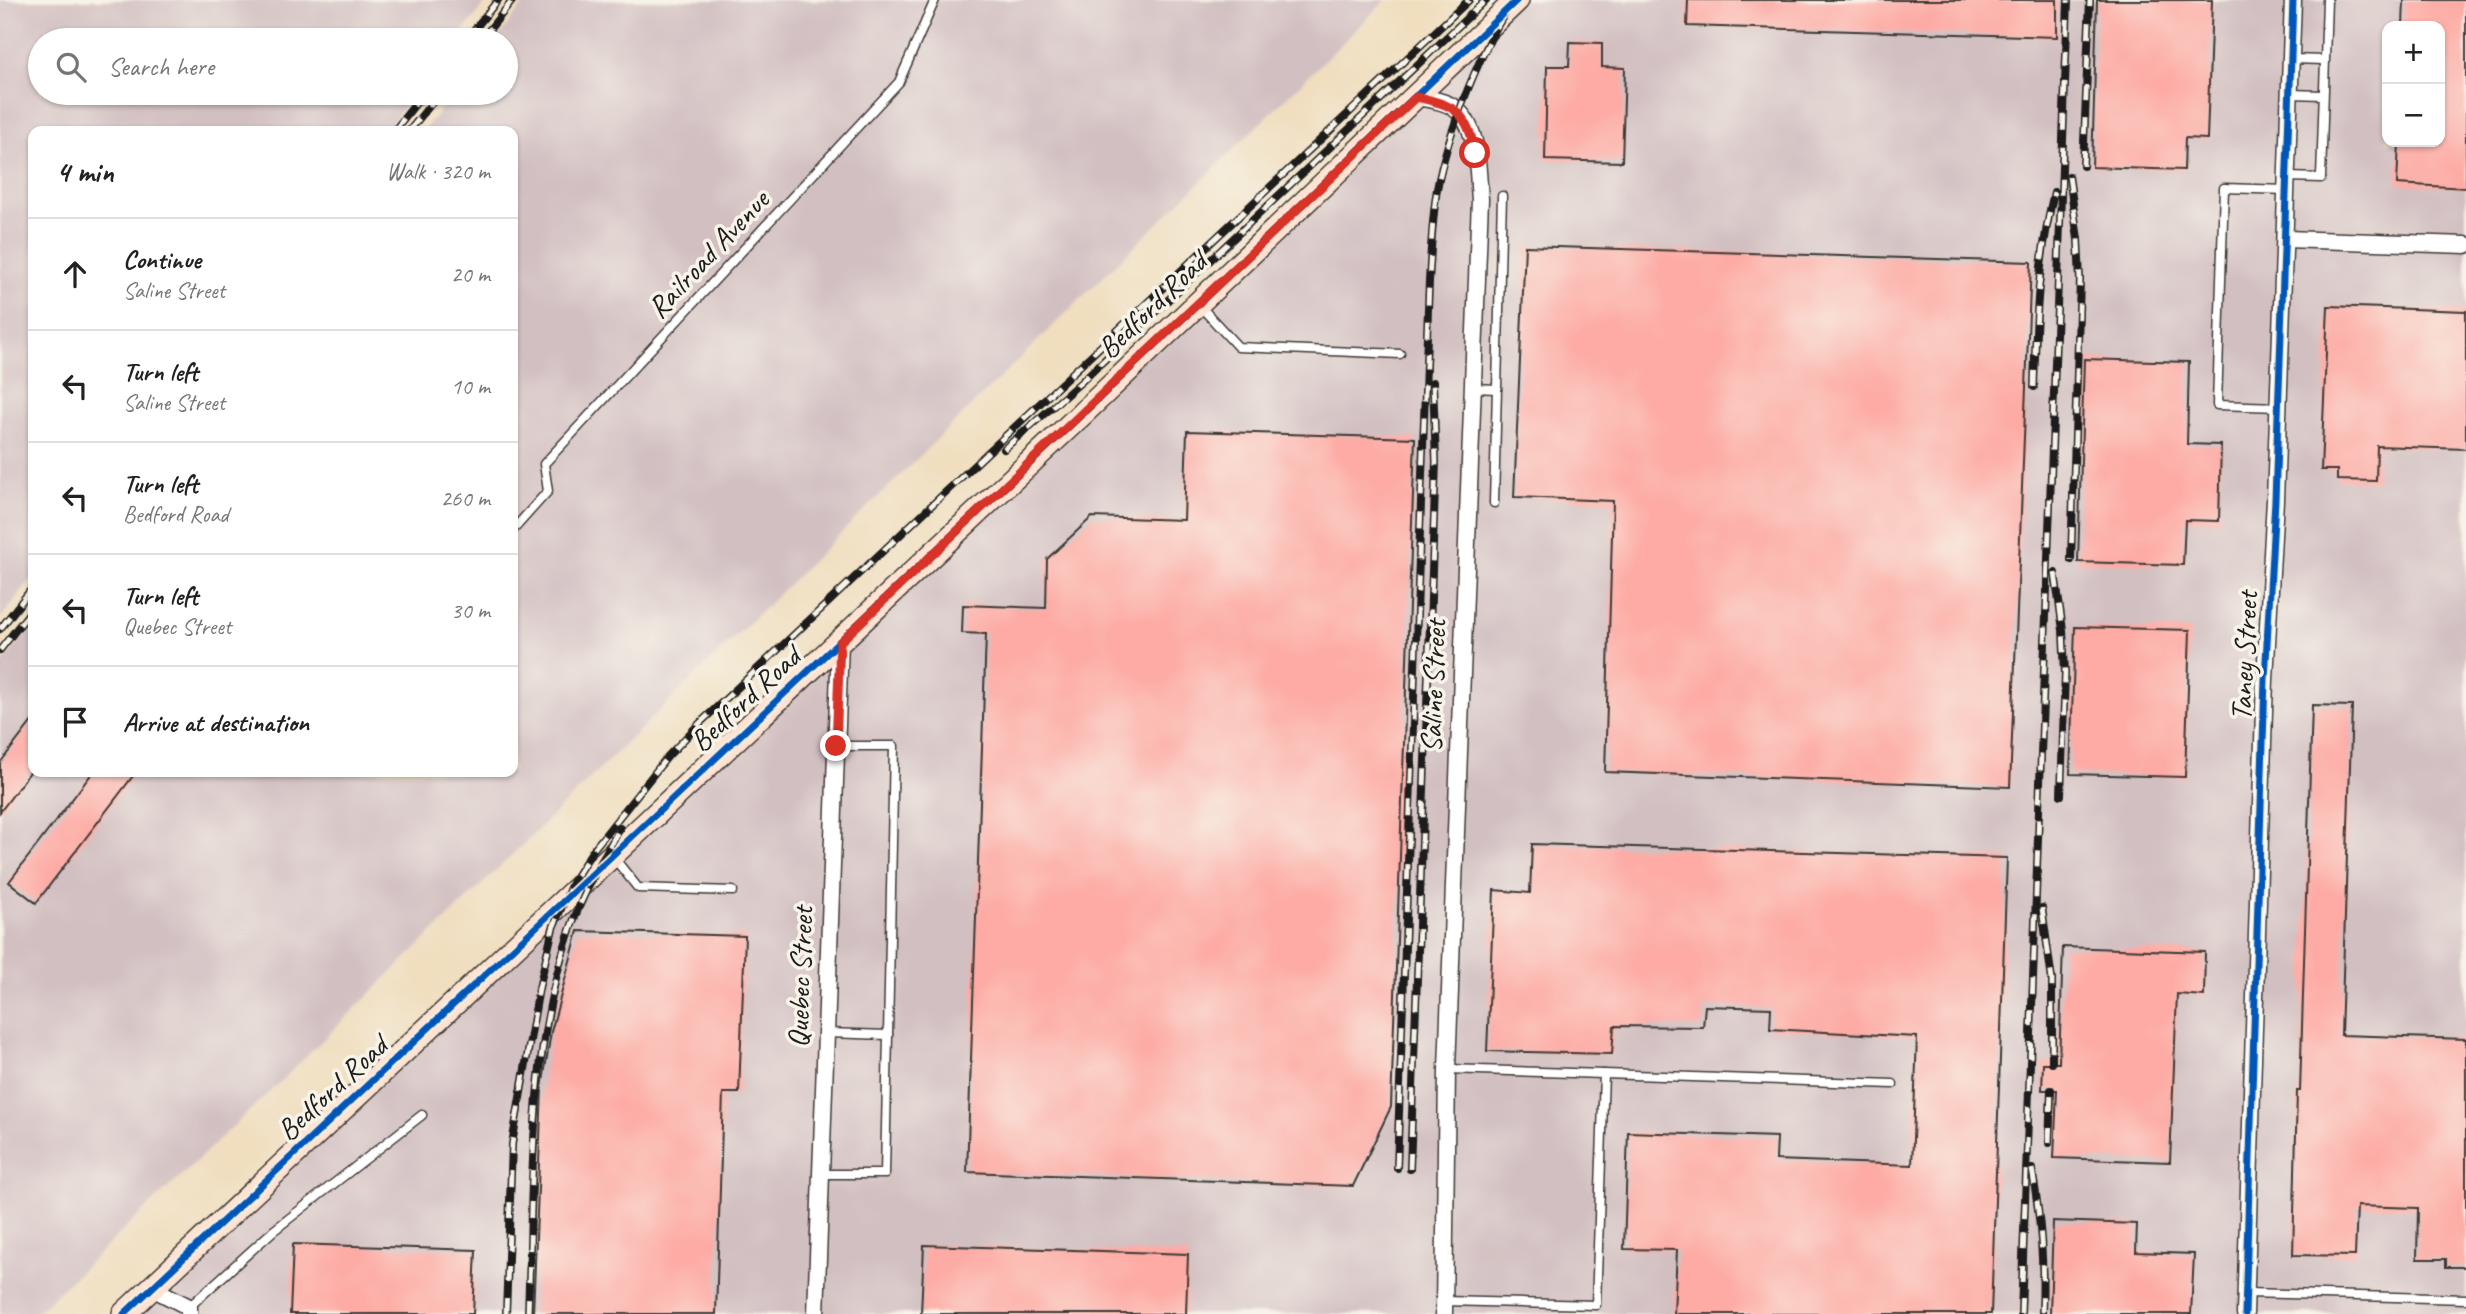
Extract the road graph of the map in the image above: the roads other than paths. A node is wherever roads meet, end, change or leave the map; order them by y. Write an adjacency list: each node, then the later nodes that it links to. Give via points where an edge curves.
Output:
1 (935, 0): 20 (lane, Railroad Avenue, via 899,82 544,464 548,491)
2 (1517, 0): 9 (street, Bedford Road)
3 (2293, 0): 5 (street, Taney Street)
4 (2327, 0): 6 (lane)
5 (2291, 59): 6 (lane); 7 (street, Taney Street)
6 (2324, 60): 8 (lane)
7 (2290, 94): 8 (lane); 10 (street, Taney Street)
8 (2323, 95): 10 (lane, via 2321,178)
9 (1416, 97): 14 (street, Bedford Road); 16 (street, Saline Street, via 1453,107 1466,119 1473,136 1479,199)
10 (2287, 184): 12 (street, Taney Street); 18 (lane, via 2224,188 2217,405)
11 (1502, 196): 17 (lane)
12 (2285, 239): 13 (street); 18 (street, Taney Street)
13 (2466, 245)
14 (1198, 304): 15 (lane, via 1238,347); 21 (street, Bedford Road)
15 (1400, 354)
16 (1473, 388): 17 (lane); 27 (street, Saline Street)
17 (1497, 389): 19 (lane)
18 (2278, 407): 33 (street, Taney Street)
19 (1494, 503)
20 (518, 524)
21 (840, 642): 22 (street, Quebec Street); 23 (street, Bedford Road)
22 (836, 746): 25 (street, Quebec Street); 26 (lane, via 894,746)
23 (612, 855): 24 (lane, via 638,888); 32 (street, Bedford Road)
24 (733, 891)
25 (826, 1033): 26 (lane); 31 (street, Quebec Street)
26 (888, 1035): 31 (lane, via 885,1174)
27 (1447, 1069): 28 (lane); 35 (street, Saline Street)
28 (1604, 1074): 29 (lane); 36 (lane)
29 (1893, 1084)
30 (422, 1115): 37 (lane, via 273,1231)
31 (821, 1174): 39 (street, Quebec Street)
32 (152, 1288): 37 (street); 38 (street, Bedford Road)
33 (2246, 1293): 34 (lane); 40 (street, Taney Street)
34 (2466, 1299)
35 (1444, 1308): 36 (lane)
36 (1596, 1310)
37 (189, 1311)
38 (124, 1314)
39 (816, 1314)
40 (2245, 1314)

